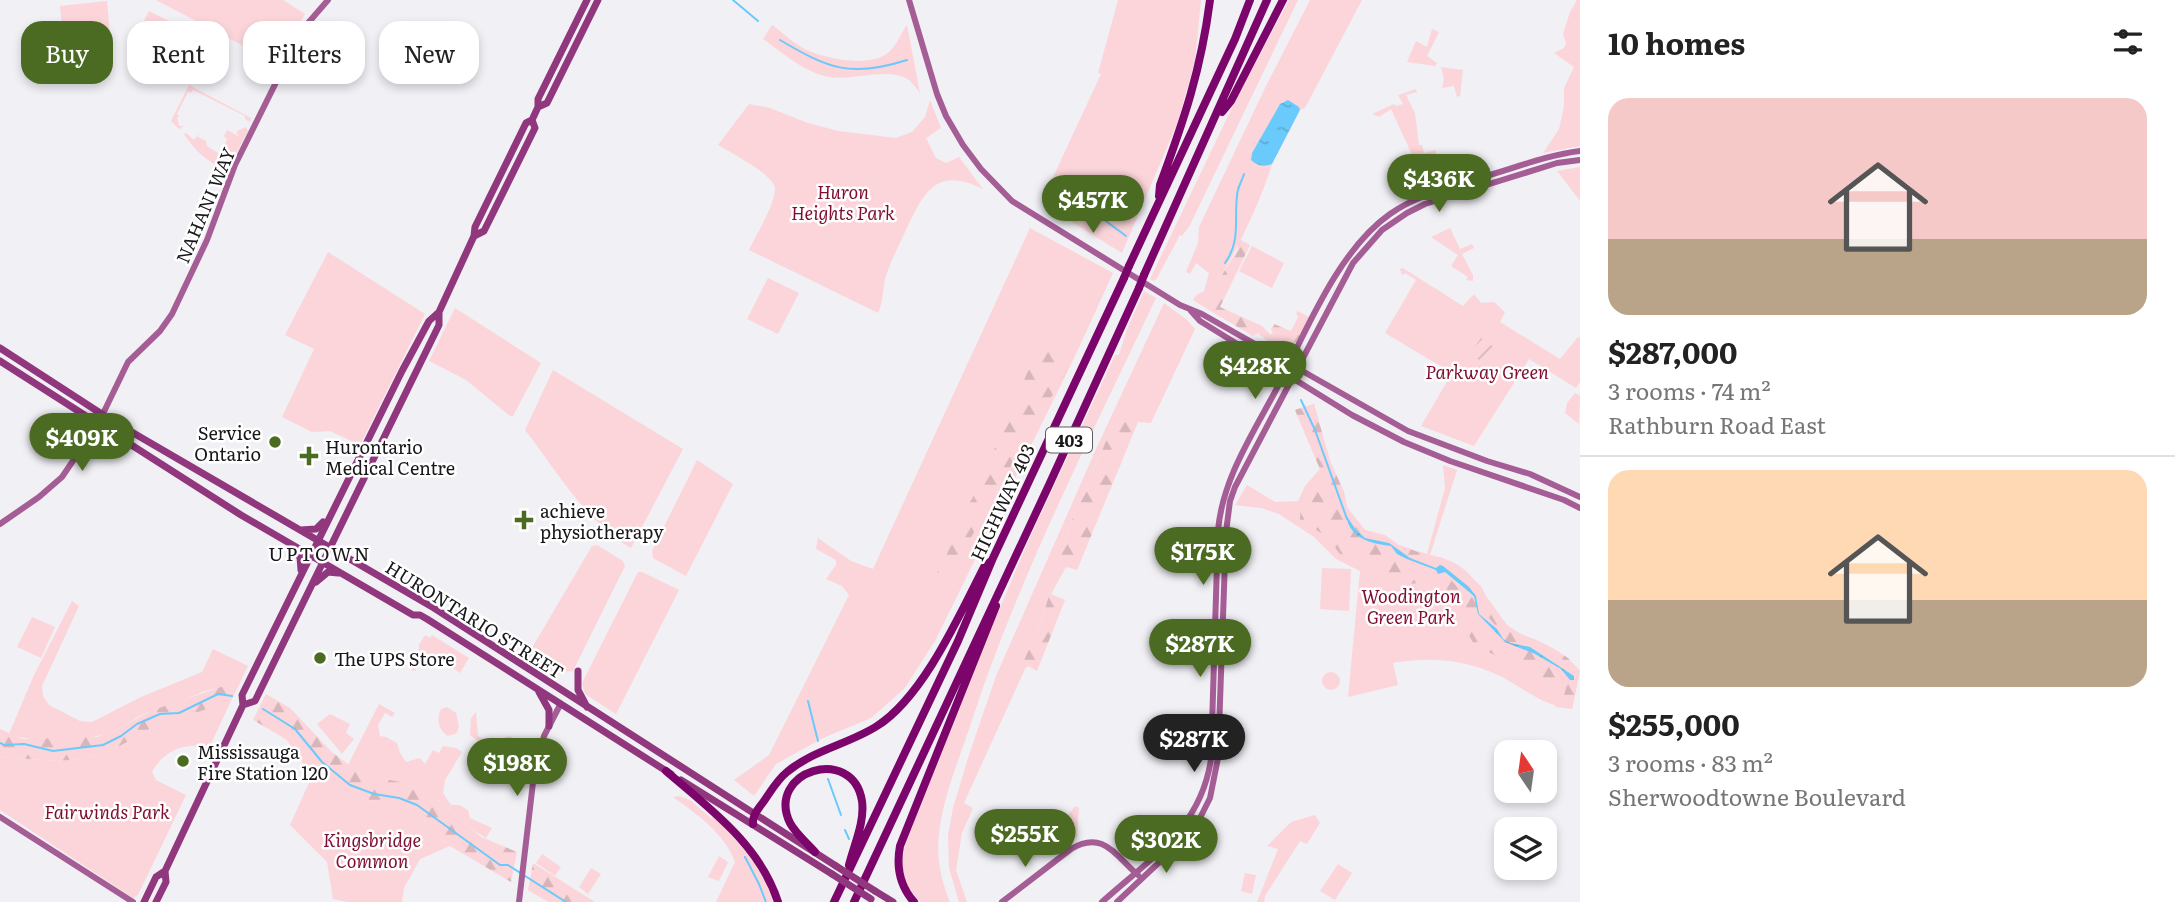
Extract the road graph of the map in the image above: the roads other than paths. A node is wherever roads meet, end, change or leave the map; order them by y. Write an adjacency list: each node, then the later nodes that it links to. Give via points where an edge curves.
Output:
1 (328, 0): 22 (street, NAHANI WAY, via 302,30 225,188 208,240 172,314 128,362)
2 (587, 0): 9 (main road)
3 (598, 0): 9 (main road, via 547,103)
4 (909, 0): 14 (street, via 946,116 981,169 1012,201 1042,222)
5 (1210, 0): 13 (highway, via 1197,78 1160,185)
6 (1250, 0): 13 (highway, HIGHWAY 403 / 403)
7 (1267, 0): 10 (highway, HIGHWAY 403 / 403)
8 (1283, 0): 10 (highway, via 1231,102)
9 (538, 107): 15 (main road, via 475,227)
10 (1215, 119): 37 (highway, HIGHWAY 403 / 403, bridge)
11 (1580, 151): 18 (street, via 1446,188 1390,214 1346,259)
12 (1580, 160): 19 (street, via 1447,196 1396,220 1359,254)
13 (1159, 203): 33 (highway, HIGHWAY 403 / 403, bridge)
14 (1190, 311): 18 (street); 20 (street)
15 (439, 312): 25 (main road, via 429,321); 31 (main road, via 439,325)
16 (0, 348): 22 (main road, HURONTARIO STREET)
17 (0, 361): 23 (main road, HURONTARIO STREET)
18 (1290, 364): 19 (street); 20 (street)
19 (1297, 368): 21 (street); 24 (street, via 1408,431 1530,474)
20 (1285, 373): 21 (street); 52 (street, via 1222,499 1211,759 1203,794 1178,835)
21 (1292, 377): 26 (street, via 1404,442); 54 (street, via 1230,501 1218,758 1210,797 1184,839)
22 (102, 415): 23 (street, NAHANI WAY); 28 (main road, HURONTARIO STREET)
23 (98, 424): 27 (street, NAHANI WAY, via 52,487); 29 (main road, HURONTARIO STREET)
24 (1580, 497)
25 (335, 504): 28 (main road, via 316,529 304,531); 30 (main road)
26 (1580, 508)
27 (0, 524)
28 (288, 524): 30 (main road, HURONTARIO STREET)
29 (285, 540): 32 (main road, HURONTARIO STREET); 35 (main road, via 300,557)
30 (317, 541): 31 (main road, HURONTARIO STREET); 32 (main road)
31 (330, 548): 34 (main road); 43 (main road, HURONTARIO STREET, via 434,608)
32 (310, 555): 34 (main road, HURONTARIO STREET); 35 (main road)
33 (993, 558): 47 (highway, via 910,698 878,726 791,768); 53 (highway, HIGHWAY 403 / 403)
34 (323, 562): 36 (main road, HURONTARIO STREET); 38 (main road)
35 (300, 578): 41 (main road, via 242,695)
36 (349, 578): 38 (main road, via 331,571 324,574); 40 (main road, HURONTARIO STREET, via 427,619)
37 (998, 592): 49 (highway, HIGHWAY 403 / 403); 66 (highway, via 994,614 900,846 900,878)
38 (304, 600): 41 (main road, via 255,701)
39 (579, 671): 43 (main road, via 578,690)
40 (539, 692): 42 (main road, HURONTARIO STREET); 44 (main road, via 549,710)
41 (243, 705): 51 (main road)
42 (560, 705): 44 (street); 45 (main road, HURONTARIO STREET)
43 (587, 708): 47 (main road, HURONTARIO STREET)
44 (549, 726): 60 (street, via 534,774)
45 (666, 771): 47 (main road, HURONTARIO STREET); 61 (highway, via 740,839 764,871)
46 (0, 817): 57 (street)
47 (753, 820): 48 (main road, HURONTARIO STREET); 50 (main road, HURONTARIO STREET)
48 (815, 852): 50 (main road, HURONTARIO STREET); 53 (highway, via 791,825 787,802 803,775 828,769 851,779 862,803)
49 (871, 867): 63 (highway, HIGHWAY 403 / 403); 64 (highway)
50 (834, 870): 56 (main road, HURONTARIO STREET, bridge)
51 (165, 871): 58 (main road, via 156,877); 59 (main road, via 166,882)
52 (1135, 873): 54 (street); 55 (street, via 1106,845 1083,843); 69 (street)
53 (845, 878): 62 (highway, HIGHWAY 403 / 403)
54 (1142, 879): 70 (street)
55 (1010, 896): 67 (street); 68 (street)
56 (874, 897): 65 (main road, HURONTARIO STREET)
57 (133, 902)
58 (144, 902)
59 (156, 902)
60 (519, 902)
61 (778, 902)
62 (834, 902)
63 (854, 902)
64 (861, 902)
65 (893, 902)
66 (914, 902)
67 (994, 902)
68 (1002, 902)
69 (1102, 902)
70 (1117, 902)

